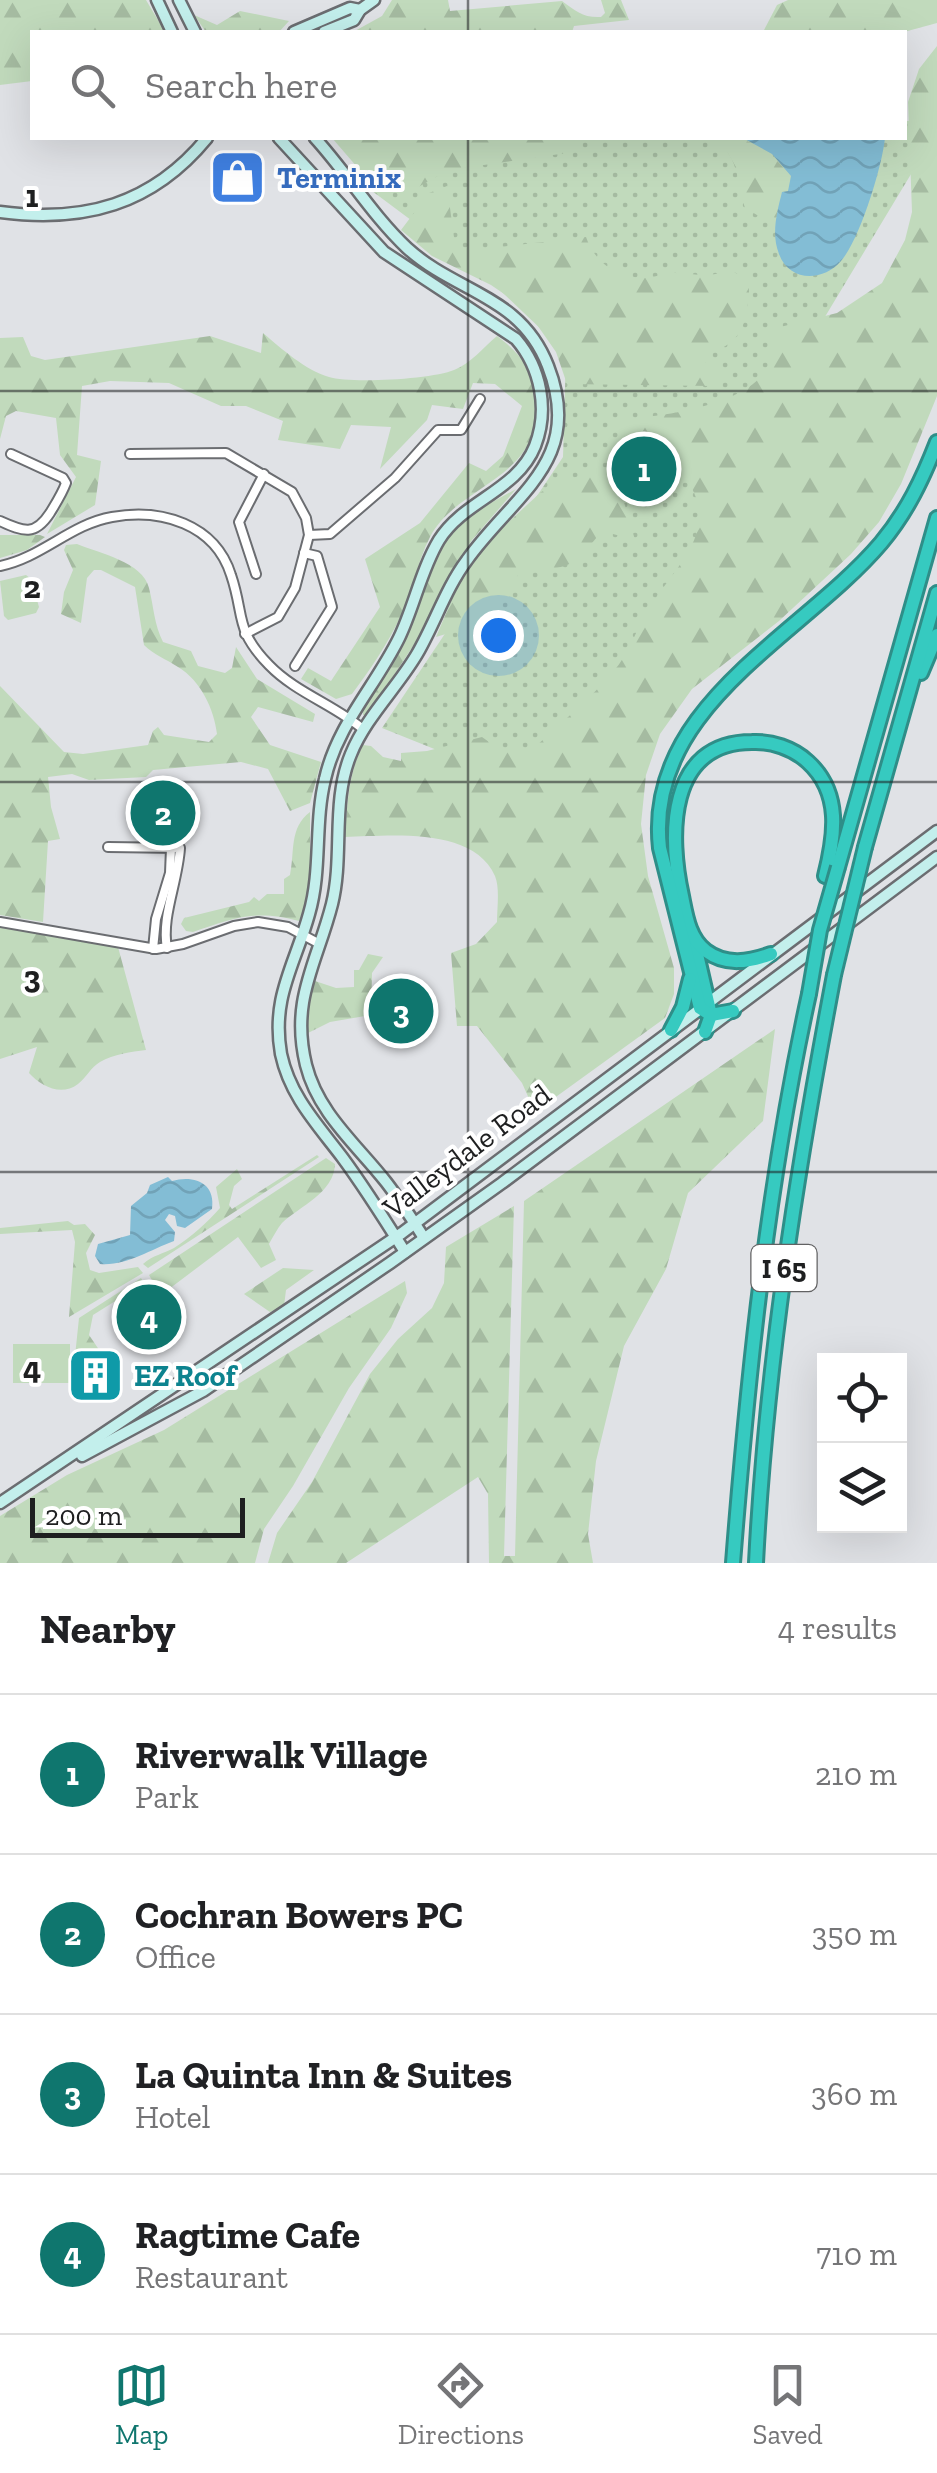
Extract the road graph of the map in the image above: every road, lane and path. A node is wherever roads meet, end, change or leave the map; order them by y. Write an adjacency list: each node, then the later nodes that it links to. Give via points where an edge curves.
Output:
1 (157, 0): 5 (street)
2 (179, 0): 6 (street)
3 (374, 0): 4 (street)
4 (360, 10): 7 (street, via 350,8); 8 (street, via 354,20)
5 (171, 30)
6 (194, 30)
7 (299, 30)
8 (329, 30)
9 (205, 140): 12 (street, via 159,183 115,205 68,216)
10 (281, 140): 29 (street, via 384,252 516,339 541,392 540,428 526,463 449,526 397,642)
11 (317, 140): 30 (street, via 412,252 523,323 547,361 559,405 555,441 541,475 468,558 418,652)
12 (0, 212)
13 (480, 398): 20 (street, via 461,430 438,430 330,534)
14 (937, 442): 43 (highway, via 919,486 882,542 707,705 673,758 658,837)
15 (11, 454): 19 (street, via 63,478 65,488 41,526 21,529)
16 (130, 454): 17 (street, via 226,453)
17 (264, 474): 20 (street, via 292,492); 23 (street, via 239,522)
18 (937, 518): 35 (highway, I 65)
19 (0, 521)
20 (309, 535): 21 (street)
21 (304, 553): 25 (street, via 278,617); 27 (street, via 317,556 332,606)
22 (0, 566): 25 (street, via 105,518 168,517 217,548 233,579)
23 (256, 574)
24 (937, 592): 28 (highway, I 65)
25 (245, 634): 29 (street, via 280,676)
26 (937, 635): 28 (highway)
27 (295, 666)
28 (907, 697): 55 (highway, I 65, bridge, via 834,975 802,1146 764,1439)
29 (350, 718): 30 (street); 37 (street, via 323,785 314,896)
30 (364, 730): 39 (street, via 345,770 336,884)
31 (937, 831): 42 (street, Valleydale Road)
32 (108, 847): 33 (street)
33 (175, 848): 40 (street); 41 (street)
34 (937, 857): 45 (street, Valleydale Road)
35 (832, 869): 38 (highway, via 832,804 810,763 768,742 716,752 686,782 673,826); 54 (highway, I 65, bridge, via 766,1236)
36 (0, 922): 41 (street)
37 (302, 933): 39 (street); 40 (street, via 250,923); 49 (street, via 279,1009 287,1074 302,1107)
38 (692, 934): 42 (highway, via 726,960); 44 (highway)
39 (318, 942): 48 (street, via 300,1016 309,1077 330,1117)
40 (167, 948): 41 (street)
41 (153, 949)
42 (771, 954): 44 (street, Valleydale Road)
43 (690, 976): 44 (highway); 46 (highway)
44 (706, 1008): 45 (highway); 46 (street, Valleydale Road); 47 (highway)
45 (733, 1011): 47 (street, Valleydale Road)
46 (671, 1030): 48 (street, Valleydale Road)
47 (704, 1032): 50 (street, Valleydale Road)
48 (414, 1224): 49 (street, Valleydale Road); 50 (street)
49 (396, 1237): 51 (street); 52 (street, Valleydale Road)
50 (424, 1238): 51 (street, Valleydale Road)
51 (405, 1252): 52 (street, Valleydale Road, via 203,1391)
52 (16, 1494): 53 (street, Valleydale Road)
53 (0, 1504)
54 (733, 1563)
55 (756, 1563)

